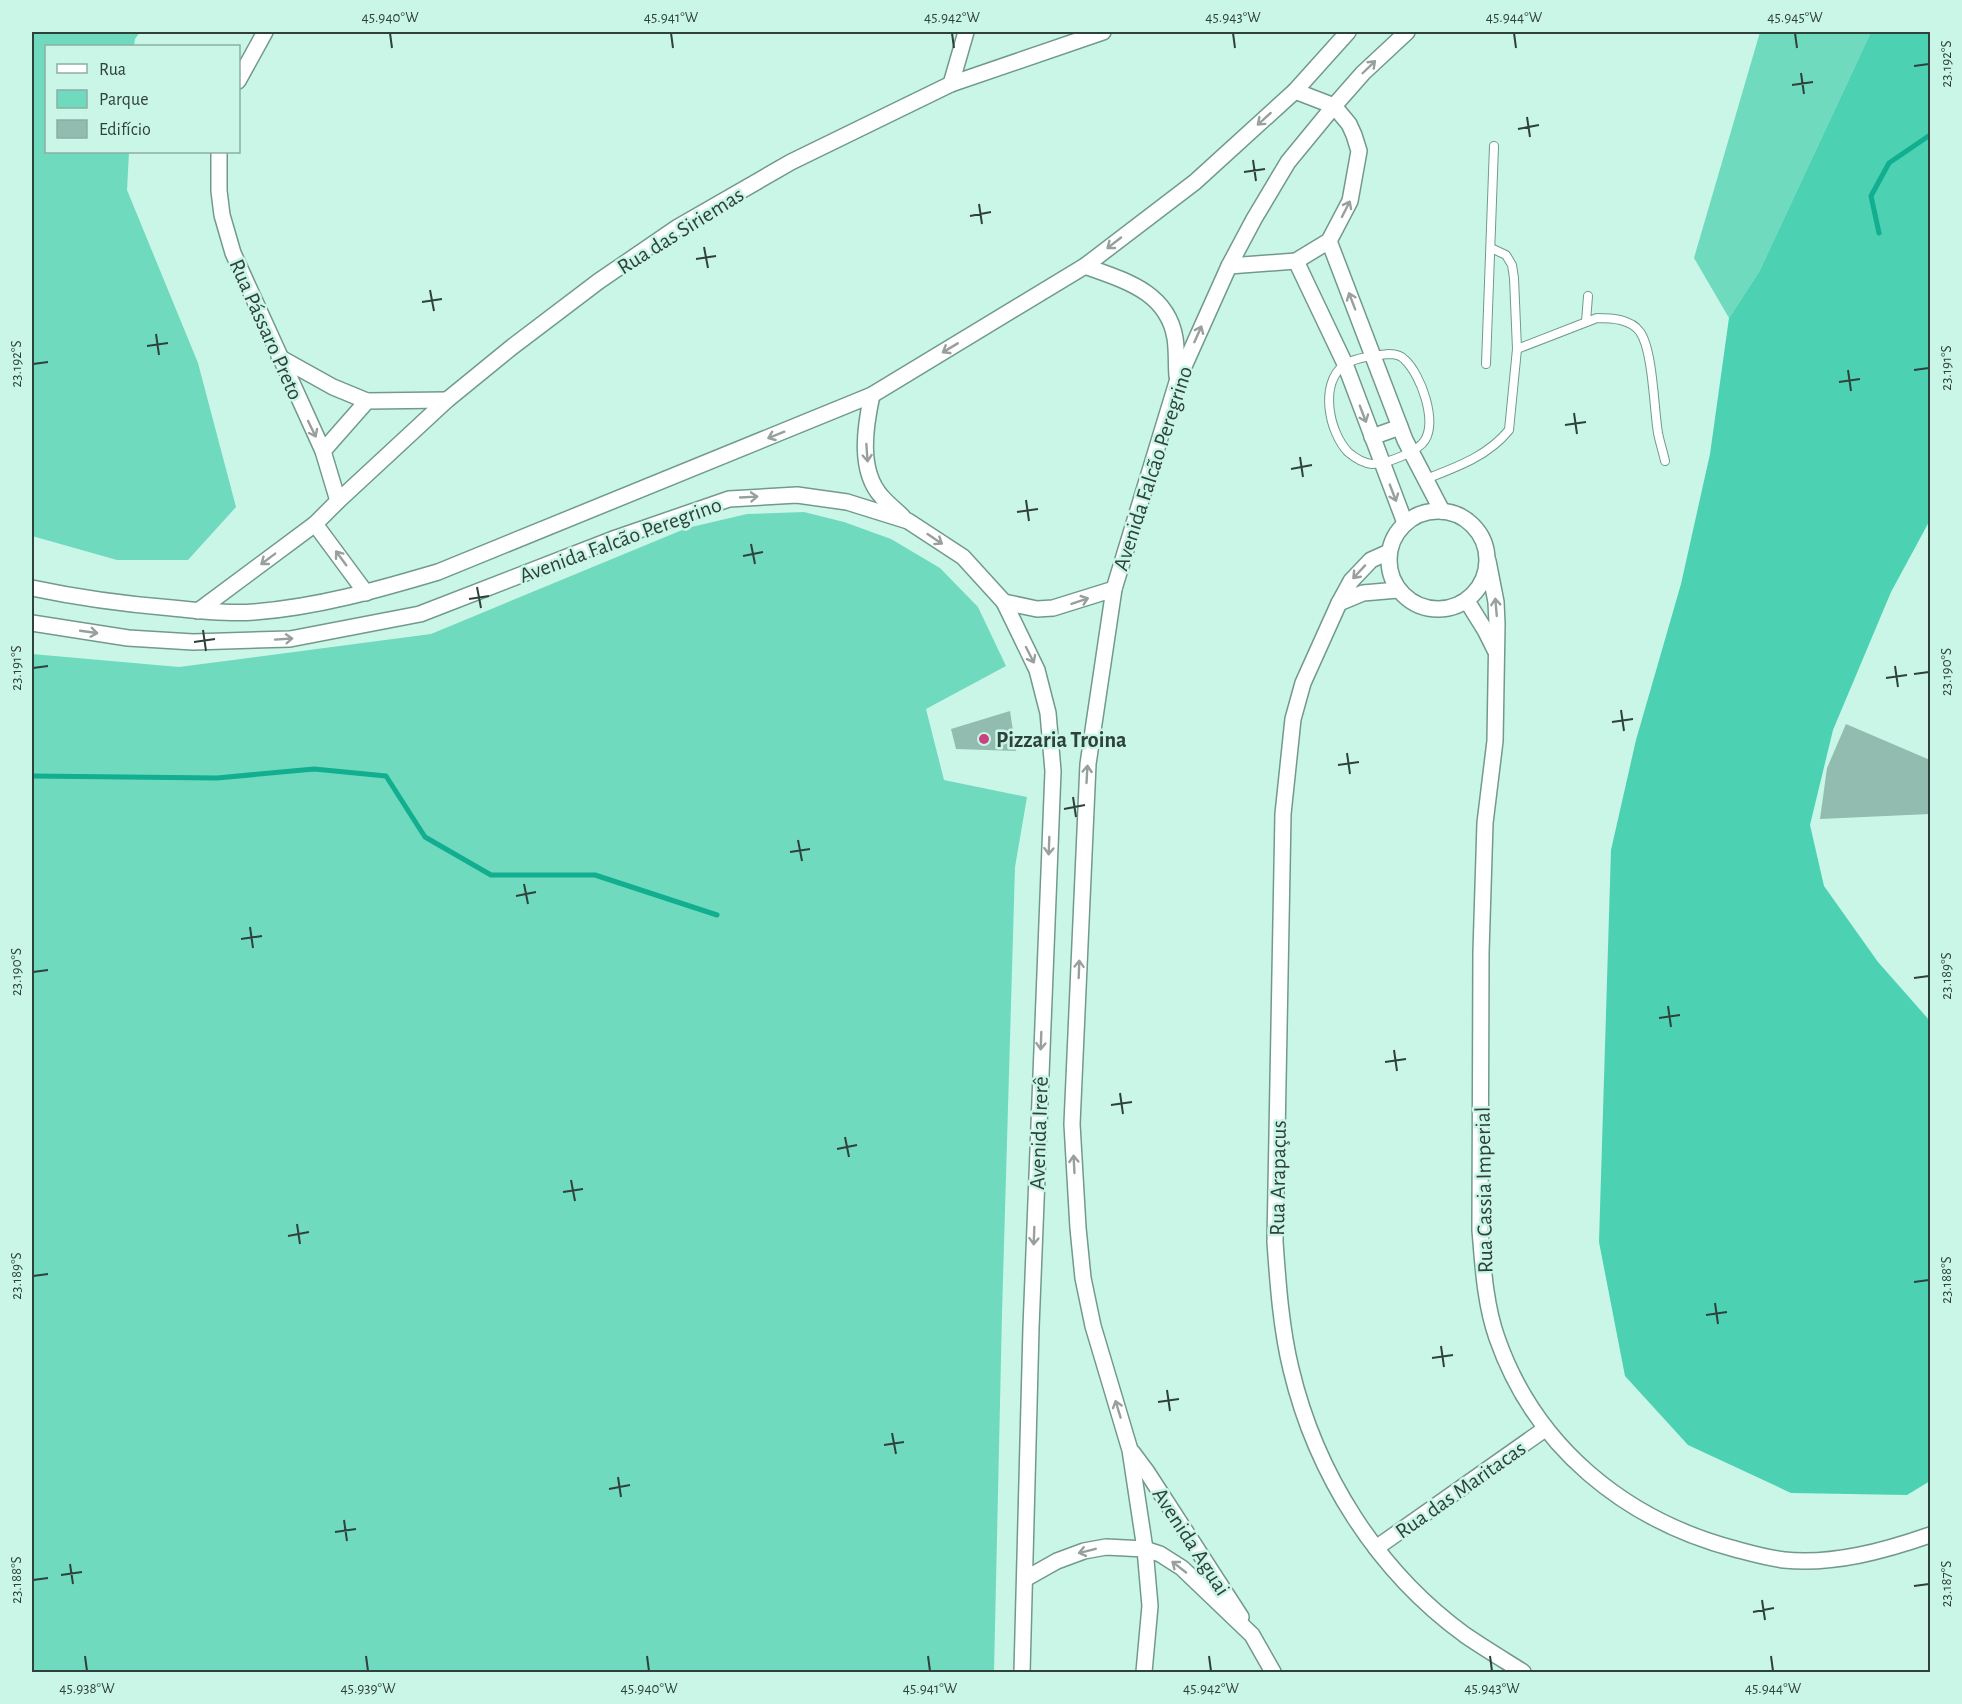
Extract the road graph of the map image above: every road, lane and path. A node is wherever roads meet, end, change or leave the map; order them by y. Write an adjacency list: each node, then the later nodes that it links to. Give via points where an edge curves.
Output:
1 (265, 32): 6 (street)
2 (966, 32): 7 (street)
3 (1103, 32): 7 (street, Rua das Siriemas)
4 (1348, 32): 8 (street, Avenida Falcão Peregrino)
5 (1407, 32): 9 (street, Avenida Falcão Peregrino, one-way to 5)
6 (240, 77)
7 (951, 84): 26 (street, Rua das Siriemas, via 791,162 678,227 599,281)
8 (1295, 91): 9 (street); 15 (street, Avenida Falcão Peregrino, one-way to 15, via 1195,182)
9 (1334, 106): 12 (street, one-way to 9, via 1350,201 1359,152 1349,124); 16 (street, Avenida Falcão Peregrino, via 1288,162)
10 (1494, 146): 13 (lane)
11 (219, 153): 21 (street, Rua Pássaro Preto, via 219,191 226,234)
12 (1329, 241): 14 (street); 20 (street, one-way to 12)
13 (1491, 248): 19 (lane, via 1506,255 1512,265); 23 (lane)
14 (1296, 261): 16 (street); 22 (street)
15 (1085, 266): 24 (street, via 1134,284 1160,304 1176,340); 25 (street, Avenida Falcão Peregrino, one-way to 25)
16 (1229, 266): 24 (street, Avenida Falcão Peregrino, one-way to 16)
17 (1588, 296): 18 (lane)
18 (1586, 322): 19 (lane); 32 (lane, via 1611,318 1632,324 1641,333 1649,358 1658,436)
19 (1517, 349): 34 (lane, via 1509,430 1472,461)
20 (1374, 356): 22 (lane); 28 (street); 31 (lane, via 1404,358 1424,391 1428,432 1424,442)
21 (279, 357): 27 (street); 30 (street, Rua Pássaro Preto, one-way to 30)
22 (1345, 364): 29 (street, one-way to 29); 33 (lane, via 1333,380 1329,394 1335,429 1356,459)
23 (1486, 364)
24 (1177, 382): 43 (street, Avenida Falcão Peregrino)
25 (872, 396): 37 (street, one-way to 37, via 865,448 869,473 880,496); 45 (street, Avenida Falcão Peregrino, one-way to 45, via 438,572)
26 (447, 400): 27 (street); 35 (street, Rua das Siriemas)
27 (367, 401): 30 (street)
28 (1400, 427): 29 (street); 31 (street)
29 (1372, 437): 33 (street)
30 (323, 451): 35 (street, Rua Pássaro Preto)
31 (1411, 452): 33 (lane); 34 (street)
32 (1665, 461)
33 (1382, 463): 38 (street, one-way to 38)
34 (1426, 479): 36 (street)
35 (338, 501): 39 (street, Rua das Siriemas)
36 (1442, 511): 38 (street, via 1428,512); 41 (street, via 1469,522 1486,546)
37 (908, 520): 47 (street, Avenida Falcão Peregrino, one-way to 47, via 963,557); 50 (street, Avenida Falcão Peregrino, one-way to 37, via 128,638 193,642 290,639 420,614 729,499 796,495 847,502)
38 (1405, 523): 40 (street, via 1394,536)
39 (315, 524): 45 (street, one-way to 39); 49 (street, Rua das Siriemas, one-way to 49)
40 (1389, 552): 44 (street, via 1390,572); 48 (street, Rua Arapaçus, one-way to 48, via 1371,560 1360,571)
41 (1488, 561): 46 (street, via 1485,577); 51 (street, Rua Cassia Imperial, one-way to 41, via 1496,602)
42 (32, 588): 49 (street, Avenida Falcão Peregrino, via 83,599)
43 (1114, 589): 47 (street, Avenida Falcão Peregrino, one-way to 43, via 1053,608); 53 (street, Avenida Irerê, one-way to 43, via 1093,1326 1082,1268 1072,1124 1088,764)
44 (1398, 590): 46 (street, via 1423,608 1453,608); 48 (street, via 1363,593)
45 (366, 593): 49 (street, Avenida Falcão Peregrino, via 252,613)
46 (1467, 601): 51 (street, Rua Cassia Imperial)
47 (1004, 602): 57 (street, Avenida Irerê, one-way to 57, via 1037,670 1048,713 1053,771)
48 (1339, 603): 55 (street, Rua Arapaçus, via 1303,683 1288,758 1283,814 1275,1242 1290,1368 1300,1402 1337,1490)
49 (198, 611)
50 (32, 623)
51 (1497, 654): 52 (street, Rua Cassia Imperial, via 1481,952 1480,1230 1497,1338 1523,1396)
52 (1545, 1429): 54 (street, Rua Cassia Imperial, via 1568,1455 1619,1498 1647,1515 1718,1545 1784,1560 1820,1560 1881,1551); 55 (street, Rua das Maritacas)
53 (1130, 1450): 56 (street); 58 (street, Avenida Aguai)
54 (1930, 1535)
55 (1376, 1548): 62 (street, Rua Arapaçus, via 1421,1597 1464,1634)
56 (1145, 1549): 57 (street, one-way to 57, via 1106,1547 1084,1551); 58 (street, Avenida Aguai, one-way to 56, via 1182,1568); 60 (street, via 1150,1606)
57 (1025, 1579): 59 (street, Avenida Irerê)
58 (1252, 1635): 61 (street, Avenida Aguai)
59 (1022, 1672)
60 (1144, 1672)
61 (1273, 1672)
62 (1522, 1672)

